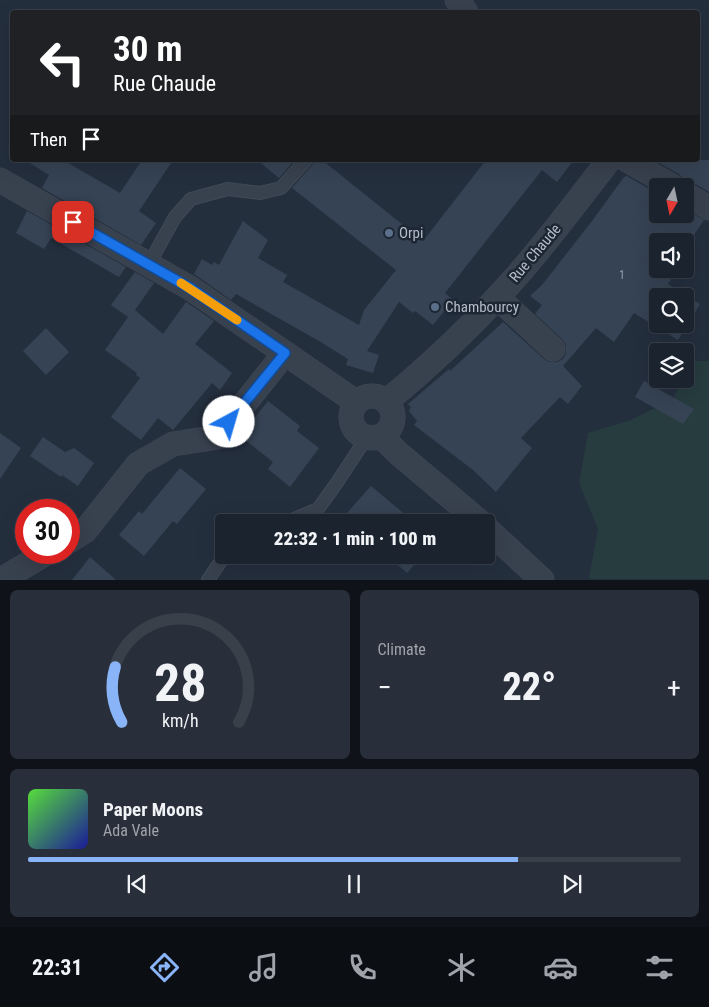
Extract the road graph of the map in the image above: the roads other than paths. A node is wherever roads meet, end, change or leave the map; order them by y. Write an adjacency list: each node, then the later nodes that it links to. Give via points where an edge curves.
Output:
1 (304, 162): 8 (lane, via 281,188 260,193 228,189 191,200 175,217)
2 (608, 162): 9 (street, Rue Chaude)
3 (631, 162): 4 (street)
4 (658, 178)
5 (0, 180): 8 (street)
6 (694, 199): 7 (street)
7 (708, 206)
8 (149, 264): 11 (street)
9 (498, 298): 10 (street); 12 (street, Rue Chaude)
10 (553, 349)
11 (285, 353): 13 (street); 17 (street, via 218,437 173,444 138,464)
12 (387, 401): 13 (street, via 368,395); 14 (street, via 394,413 391,427)
13 (356, 402): 14 (street, via 351,416 355,429 360,434)
14 (374, 437): 15 (lane, via 318,509); 16 (street)
15 (306, 514)
16 (470, 514)
17 (80, 534)
18 (495, 536): 23 (street)
19 (28, 564): 21 (street)
20 (220, 564): 22 (lane)
21 (1, 580)
22 (208, 580)
23 (542, 580)

